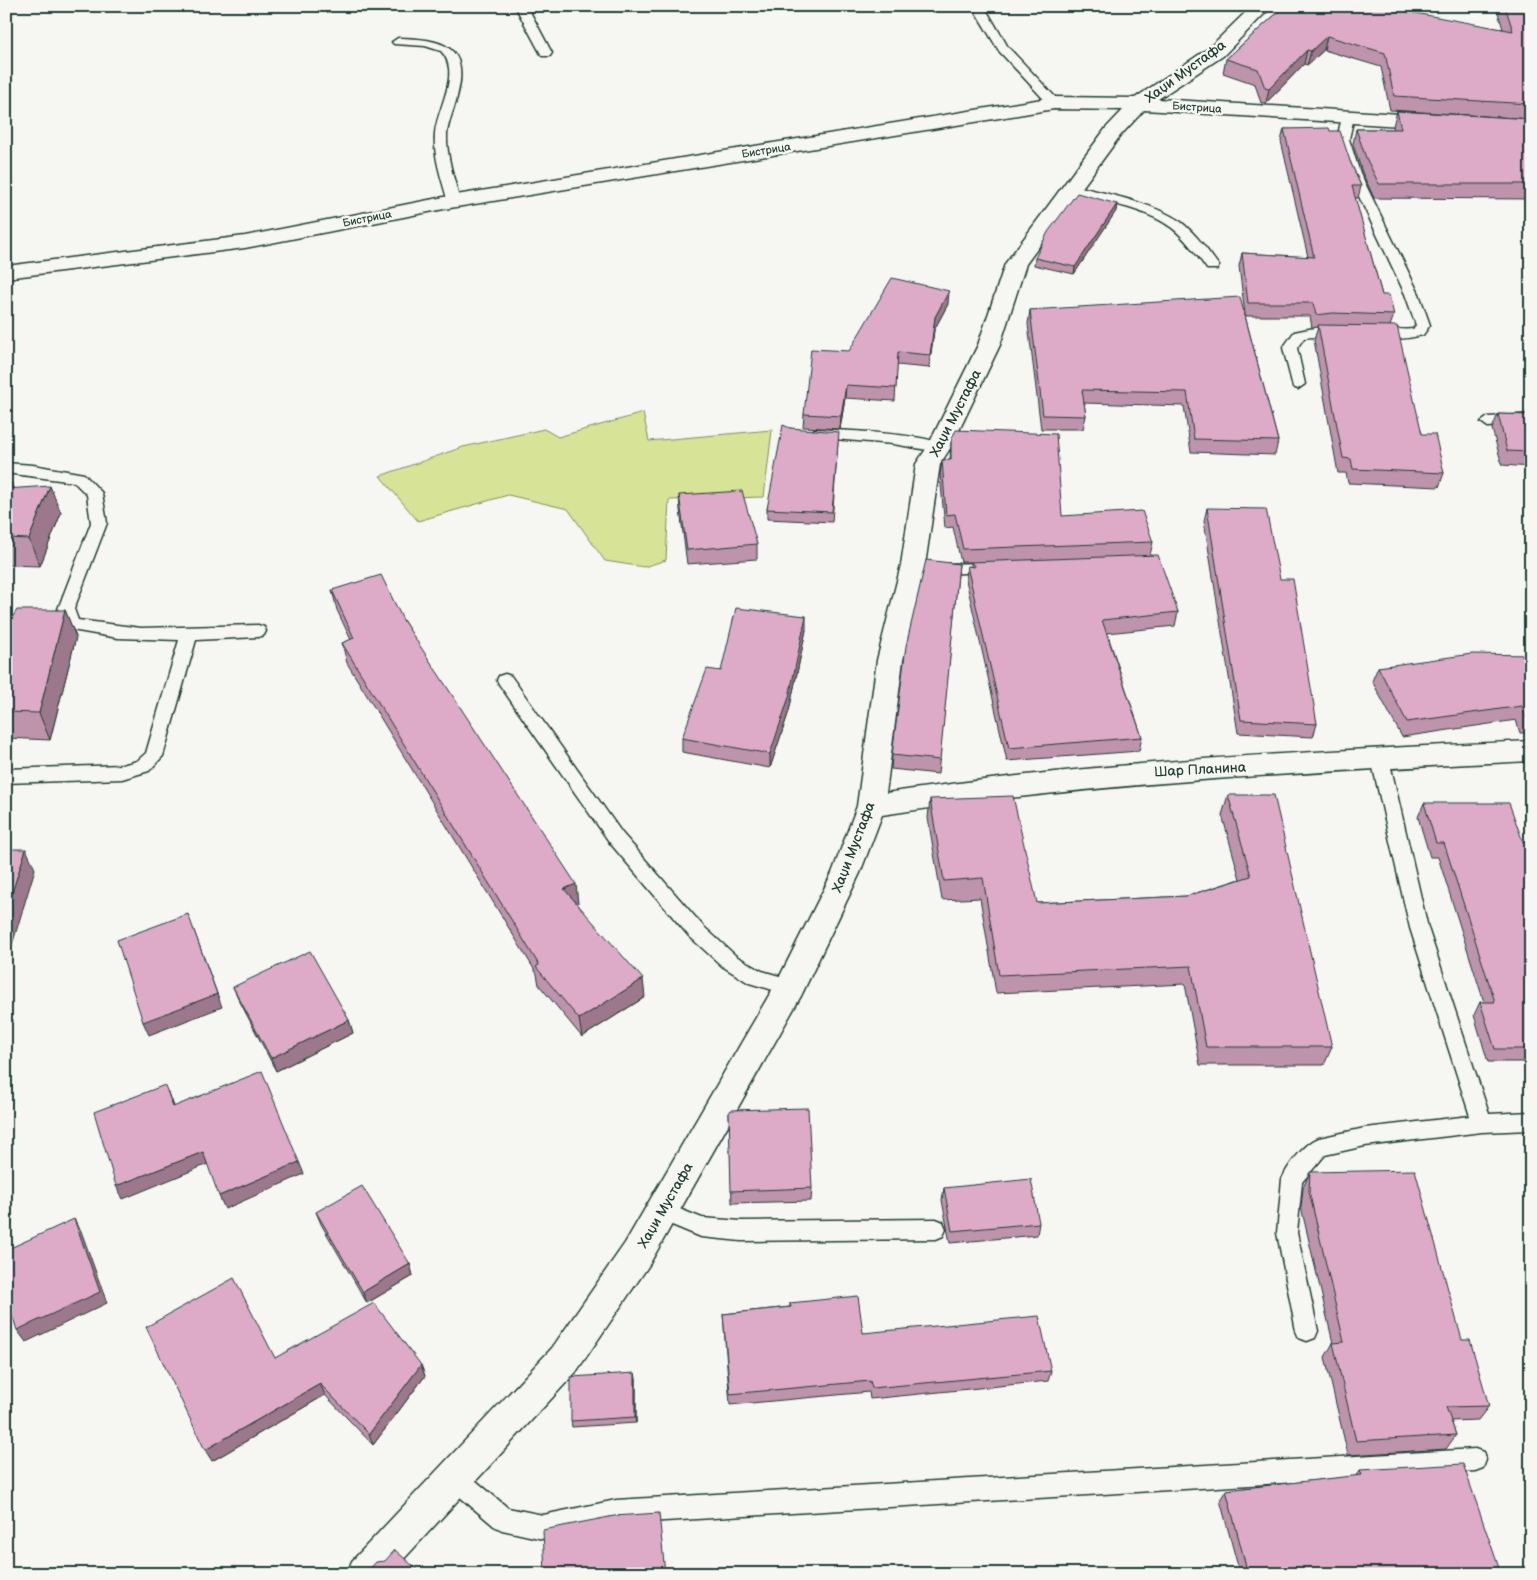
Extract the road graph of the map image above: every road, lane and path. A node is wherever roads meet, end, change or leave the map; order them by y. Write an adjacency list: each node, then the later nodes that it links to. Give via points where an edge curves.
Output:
1 (521, 6): 5 (lane)
2 (978, 6): 6 (lane, via 1003,49)
3 (1263, 6): 7 (street, Хаџи Мустафа, via 1216,52)
4 (398, 42): 11 (lane, via 429,42 445,48 453,57 452,94 443,118 441,136)
5 (546, 53)
6 (1054, 103): 7 (street, Бистрица); 11 (street, Бистрица)
7 (1139, 104): 8 (street, Бистрица); 10 (street, Хаџи Мустафа, via 1113,132)
8 (1348, 117): 9 (street, Бистрица); 14 (lane, via 1343,139 1354,172 1412,294 1423,325 1418,332 1403,335 1319,331 1299,335 1290,348)
9 (1448, 123)
10 (1072, 189): 12 (lane, via 1148,212 1174,224 1196,244); 18 (street, Хаџи Мустафа, via 1016,264 989,345)
11 (454, 202): 13 (street, Бистрица, via 245,242)
12 (1212, 266)
13 (6, 272)
14 (1298, 384)
15 (1531, 419): 16 (lane)
16 (1488, 422)
17 (804, 434): 18 (lane, via 893,439)
18 (939, 447): 20 (street, Хаџи Мустафа, via 928,464)
19 (6, 468): 23 (lane, via 78,478 94,493 98,523 66,609 72,625 94,630)
20 (913, 565): 21 (lane, via 943,570); 28 (street, Хаџи Мустафа, via 890,660)
21 (1001, 568)
22 (258, 631): 23 (lane)
23 (189, 634): 27 (lane, via 154,756 144,766 122,772)
24 (506, 680): 29 (lane, via 616,838 696,931 729,962 756,977)
25 (1531, 751): 26 (street, Шар Планина)
26 (1380, 759): 28 (street, Шар Планина, via 1123,773 950,792); 31 (lane, via 1419,928)
27 (6, 776)
28 (871, 806): 29 (street, Хаџи Мустафа, via 846,873)
29 (790, 987): 32 (street, Хаџи Мустафа)
30 (1531, 1121): 31 (lane)
31 (1482, 1122): 34 (lane, via 1365,1137 1320,1147 1292,1179 1287,1233)
32 (662, 1211): 33 (lane, via 702,1227 741,1231); 36 (street, Хаџи Мустафа, via 637,1254 564,1360)
33 (936, 1229)
34 (1307, 1331)
35 (1475, 1460): 36 (lane, via 616,1512 543,1527 502,1518)
36 (454, 1478): 37 (street, Хаџи Мустафа)
37 (365, 1574)

